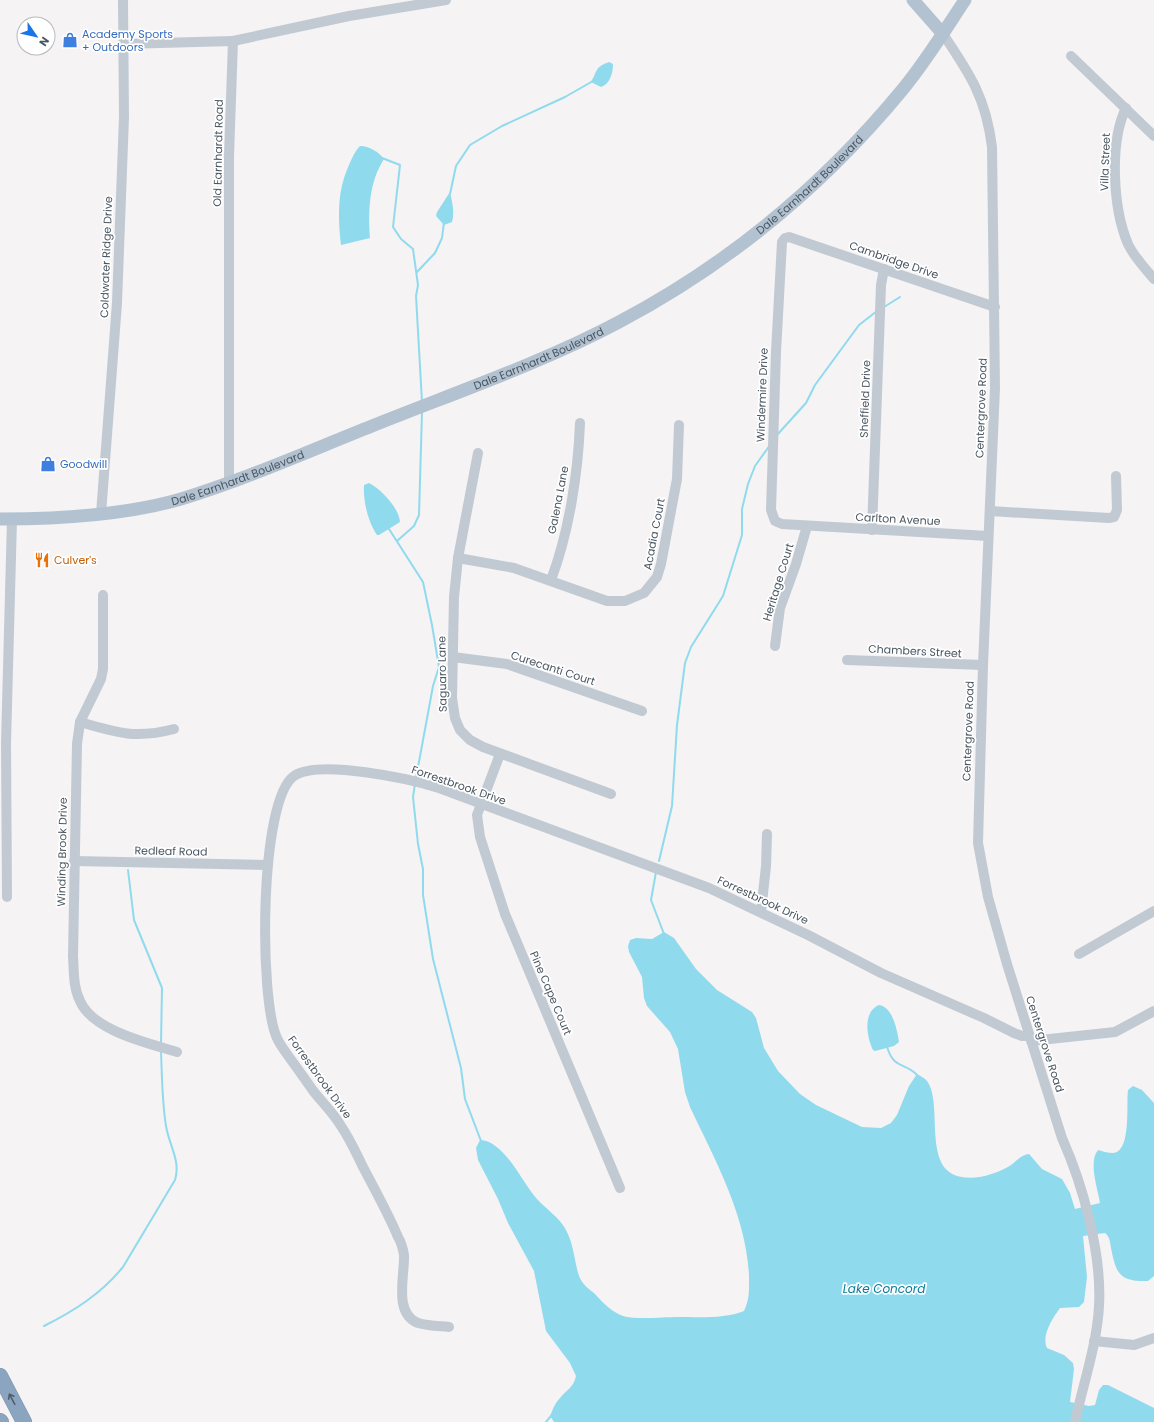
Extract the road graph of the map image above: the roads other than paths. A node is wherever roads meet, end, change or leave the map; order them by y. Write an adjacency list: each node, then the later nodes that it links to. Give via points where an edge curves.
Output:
1 (123, 0): 7 (street, Coldwater Ridge Drive)
2 (446, 0): 6 (street, via 345,17)
3 (913, 0): 5 (main road)
4 (965, 0): 5 (main road, Dale Earnhardt Boulevard)
5 (943, 34): 14 (street, Centergrove Road, via 981,96 990,123); 19 (main road, Dale Earnhardt Boulevard, via 904,87 852,146 812,186 768,225 716,265 667,296 617,324 558,351)
6 (233, 41): 7 (street); 19 (street, Old Earnhardt Road, via 229,156)
7 (123, 44): 21 (street, Coldwater Ridge Drive, via 124,117 117,296)
8 (1071, 56): 9 (street)
9 (1126, 108): 10 (street); 13 (street, Villa Street, via 1119,125 1117,145 1115,172 1118,215 1133,253)
10 (1154, 136)
11 (785, 238): 12 (street, Cambridge Drive, via 789,237); 23 (street, Windermire Drive, via 780,248 771,510 775,521)
12 (884, 270): 14 (street, Cambridge Drive); 24 (street, Sheffield Drive, via 881,286)
13 (1154, 279)
14 (995, 307): 20 (street, Centergrove Road)
15 (580, 423): 27 (street, Galena Lane, via 578,460 560,558)
16 (679, 425): 27 (street, Acadia Court, via 677,479 657,577 644,593 625,601 607,601)
17 (478, 453): 26 (street, Saguaro Lane)
18 (1116, 476): 20 (street, via 1118,510 1114,517)
19 (229, 482): 21 (main road, Dale Earnhardt Boulevard, via 178,500)
20 (990, 511): 25 (street, Centergrove Road)
21 (101, 514): 22 (main road, Dale Earnhardt Boulevard)
22 (6, 519): 42 (street, via 9,577)
23 (807, 526): 24 (street, Carlton Avenue); 29 (street, Heritage Court, via 792,579 780,608)
24 (872, 530): 25 (street, Carlton Avenue)
25 (988, 536): 32 (street, Centergrove Road)
26 (458, 558): 27 (street, Acadia Court, via 514,568); 30 (street, Saguaro Lane, via 454,597)
27 (552, 580)
28 (104, 595): 34 (street, Winding Brook Drive, via 103,669)
29 (774, 646)
30 (454, 657): 33 (street, Curecanti Court, via 507,664); 36 (street, Saguaro Lane, via 452,698 460,730 470,740)
31 (847, 660): 32 (street, Chambers Street)
32 (983, 665): 47 (street, Centergrove Road, via 978,843 988,897)
33 (642, 710)
34 (80, 722): 35 (street, via 125,734 160,733); 40 (street, Winding Brook Drive, via 75,779)
35 (174, 729)
36 (500, 754): 37 (street, Saguaro Lane); 38 (street, Pine Cape Court)
37 (611, 794)
38 (480, 804): 41 (street, Forrestbrook Drive, via 439,788 399,777 326,770 302,772 292,777 279,803); 44 (street, Forrestbrook Drive, via 666,871); 49 (street, Pine Cape Court, via 478,825 495,886)
39 (767, 834): 44 (street)
40 (74, 861): 41 (street, Redleaf Road); 48 (street, Winding Brook Drive, via 73,956 75,986 80,1003 101,1024)
41 (268, 865): 50 (street, Forrestbrook Drive, via 264,951 273,1029 281,1047 342,1126 398,1235 404,1255 402,1298 410,1317 420,1324)
42 (7, 896)
43 (1154, 911): 45 (street)
44 (761, 912): 47 (street, Forrestbrook Drive, via 881,973)
45 (1080, 954)
46 (1154, 1011): 47 (street, Forrestbrook Drive, via 1115,1032)
47 (1031, 1039): 52 (street, Centergrove Road, via 1070,1157 1097,1256 1099,1307)
48 (177, 1052)
49 (620, 1188)
50 (449, 1327)
51 (1154, 1338): 52 (street, via 1134,1345)
52 (1094, 1341): 55 (street, Centergrove Road)
53 (0, 1376): 54 (highway, one-way to 53)
54 (24, 1422)
55 (1075, 1422)

